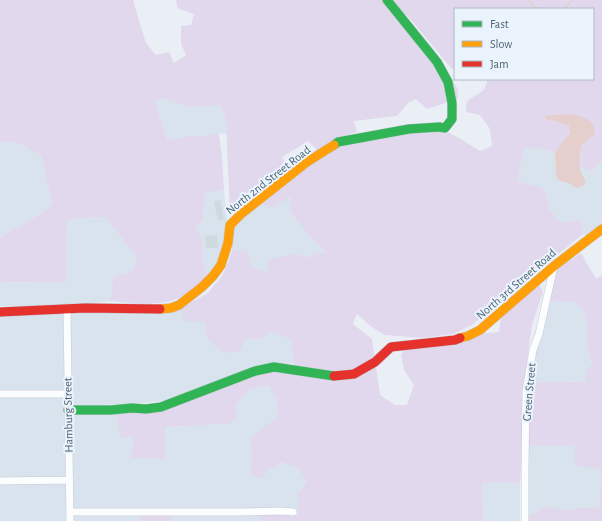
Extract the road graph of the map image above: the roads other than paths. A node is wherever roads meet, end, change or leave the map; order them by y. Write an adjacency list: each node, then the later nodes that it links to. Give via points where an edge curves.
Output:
1 (387, 0): 4 (street, North 2nd Street Road, via 437,62 448,82 452,119 445,128 408,129 338,142 308,162 230,225 221,265 202,287 179,305 163,309)
2 (602, 229): 3 (street, North 3rd Street Road)
3 (554, 266): 8 (street, North 3rd Street Road, via 480,330 455,340 391,347 375,362 354,374 332,376 274,367 255,371 161,407); 14 (street, Green Street, via 526,390)
4 (67, 310): 5 (street, North 2nd Street Road); 7 (street, Hamburg Street)
5 (0, 312)
6 (0, 394): 7 (street)
7 (68, 394): 8 (street, Hamburg Street)
8 (68, 410): 9 (street, Hamburg Street)
9 (70, 480): 10 (street); 11 (street, Hamburg Street)
10 (0, 481)
11 (70, 512): 12 (street); 13 (street, Hamburg Street)
12 (293, 512)
13 (70, 521)
14 (525, 521)

